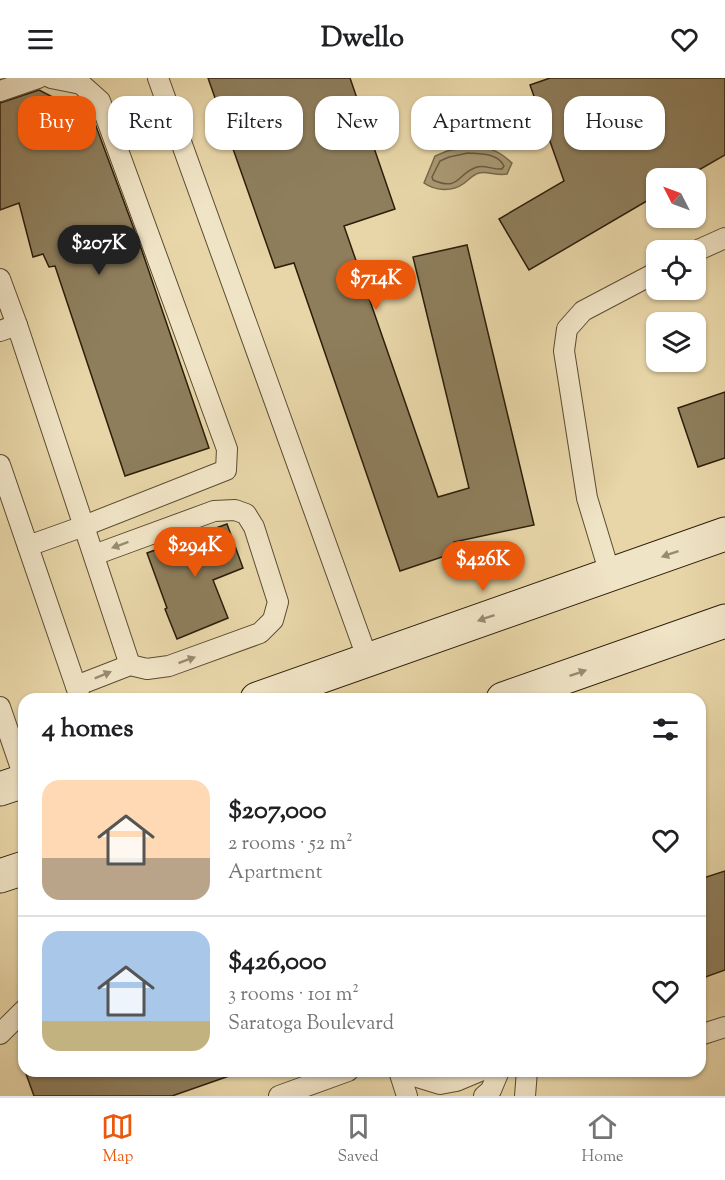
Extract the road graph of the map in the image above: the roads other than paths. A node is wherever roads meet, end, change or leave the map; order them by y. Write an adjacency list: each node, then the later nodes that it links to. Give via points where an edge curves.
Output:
1 (38, 78): 4 (lane)
2 (51, 78): 11 (lane, via 81,84 100,101 227,449 226,470)
3 (158, 78): 17 (lane)
4 (0, 91)
5 (725, 238): 6 (lane)
6 (706, 247)
7 (646, 278): 15 (lane, via 583,311 567,329 564,351 587,498)
8 (0, 279): 9 (lane)
9 (9, 328): 11 (lane)
10 (0, 465): 13 (lane)
11 (84, 526): 13 (lane); 14 (lane)
12 (725, 534): 15 (main road, one-way to 15)
13 (28, 546): 19 (lane)
14 (94, 555): 18 (lane); 18 (lane, one-way to 14, via 147,669 169,666 260,633 273,620 278,602 254,526 246,514 214,511)
15 (610, 574): 17 (main road, one-way to 17)
16 (725, 621): 21 (main road, one-way to 16)
17 (368, 660): 20 (main road)
18 (130, 665): 19 (lane, one-way to 18)
19 (78, 693)
20 (274, 693)
21 (527, 693)
22 (0, 707): 23 (lane)
23 (18, 761)
24 (18, 782): 25 (main road)
25 (0, 789)
26 (18, 870): 27 (main road)
27 (0, 876)
28 (18, 1016): 31 (lane)
29 (725, 1027): 30 (lane)
30 (706, 1033)
31 (0, 1034)
32 (331, 1077): 39 (lane)
33 (408, 1077): 40 (lane)
34 (410, 1077): 41 (lane)
35 (420, 1077): 36 (lane, via 440,1084)
36 (466, 1077)
37 (496, 1077): 42 (lane)
38 (527, 1077): 43 (lane)
39 (279, 1096)
40 (407, 1096)
41 (422, 1096)
42 (484, 1096)
43 (525, 1096)

